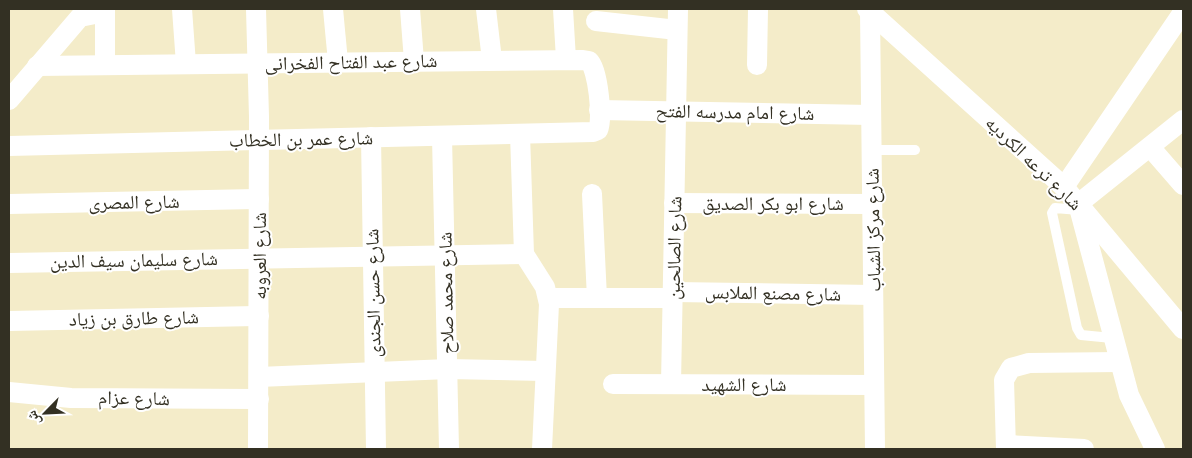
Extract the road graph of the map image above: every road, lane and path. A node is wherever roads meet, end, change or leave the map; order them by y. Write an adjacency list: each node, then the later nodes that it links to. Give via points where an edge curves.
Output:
1 (182, 9): 19 (street)
2 (256, 9): 18 (street, شارع العروبه)
3 (333, 9): 17 (street)
4 (410, 9): 16 (street)
5 (486, 9): 15 (street)
6 (563, 9): 14 (street)
7 (678, 9): 13 (street, شارع الصالحين)
8 (758, 9): 21 (street)
9 (105, 10): 20 (street); 22 (street, via 80,17)
10 (869, 10): 26 (street, شارع مركز الشباب); 38 (street, شارع ترعه الكرديه)
11 (1183, 12): 38 (street)
12 (596, 21): 13 (street)
13 (677, 30): 25 (street, شارع الصالحين)
14 (566, 59): 15 (street, شارع عبد الفتاح الفخرانى); 24 (street, شارع عبد الفتاح الفخرانى, via 592,64)
15 (492, 60): 16 (street, شارع عبد الفتاح الفخرانى)
16 (414, 61): 17 (street, شارع عبد الفتاح الفخرانى)
17 (338, 62): 18 (street, شارع عبد الفتاح الفخرانى)
18 (258, 63): 19 (street, شارع عبد الفتاح الفخرانى); 32 (street, شارع العروبه)
19 (186, 64): 20 (street, شارع عبد الفتاح الفخرانى)
20 (105, 65): 22 (street, شارع عبد الفتاح الفخرانى)
21 (757, 65)
22 (37, 66): 23 (street)
23 (12, 89)
24 (600, 110): 25 (street, شارع امام مدرسه الفتح); 28 (street, شارع عبد الفتاح الفخرانى, via 600,126)
25 (676, 111): 26 (street, شارع امام مدرسه الفتح); 41 (street, شارع الصالحين)
26 (871, 115): 35 (street, شارع مركز الشباب)
27 (1183, 120): 34 (street)
28 (593, 132): 29 (street, شارع عمر بن الخطاب)
29 (520, 134): 31 (street, شارع عمر بن الخطاب); 45 (street)
30 (371, 137): 31 (street, شارع عمر بن الخطاب); 32 (street, شارع عمر بن الخطاب); 47 (street, شارع حسن الجندى)
31 (442, 137): 46 (street, شارع محمد صلاح)
32 (259, 140): 33 (street, شارع عمر بن الخطاب); 40 (street, شارع العروبه)
33 (9, 146)
34 (1150, 147): 37 (street); 44 (street)
35 (872, 150): 36 (lane); 43 (street, شارع مركز الشباب)
36 (915, 150)
37 (1183, 184)
38 (1064, 187): 44 (street, شارع ترعه الكرديه)
39 (592, 194): 53 (street)
40 (259, 199): 42 (street, شارع المصرى); 48 (street, شارع العروبه)
41 (674, 203): 43 (street, شارع ابو بكر الصديق); 50 (street, شارع الصالحين)
42 (9, 204)
43 (872, 204): 51 (street, شارع مركز الشباب)
44 (1079, 207): 56 (street, شارع ترعه الكرديه); 57 (street); 57 (lane, via 1055,208 1052,213 1077,328 1081,335)
45 (524, 254): 46 (street, شارع سليمان سيف الدين); 52 (street)
46 (446, 255): 47 (street, شارع سليمان سيف الدين); 59 (street, شارع محمد صلاح)
47 (372, 256): 48 (street, شارع سليمان سيف الدين); 61 (street, شارع حسن الجندى)
48 (259, 257): 49 (street, شارع سليمان سيف الدين); 54 (street, شارع العروبه)
49 (9, 263)
50 (673, 295): 51 (street, شارع مصنع الملابس); 53 (street, شارع مصنع الملابس); 64 (street, شارع الصالحين)
51 (873, 295): 65 (street, شارع مركز الشباب)
52 (549, 298): 53 (street, شارع مصنع الملابس); 60 (street)
53 (597, 298)
54 (259, 316): 55 (street, شارع طارق بن زياد); 62 (street, شارع العروبه)
55 (9, 320)
56 (1183, 329)
57 (1112, 338): 58 (street)
58 (1119, 362): 68 (street, via 1029,363 1011,368 1004,380); 75 (street, via 1129,395)
59 (448, 369): 60 (street); 61 (street); 71 (street, شارع محمد صلاح)
60 (545, 371): 72 (street)
61 (375, 372): 62 (street); 70 (street, شارع حسن الجندى)
62 (259, 378): 67 (street, شارع العروبه)
63 (613, 384): 64 (street, شارع الشهيد)
64 (672, 384): 65 (street, شارع الشهيد)
65 (874, 385): 73 (street, شارع مركز الشباب)
66 (9, 392): 67 (street, شارع عزام, via 71,398)
67 (259, 400): 69 (street, شارع العروبه)
68 (1006, 447): 74 (street)
69 (258, 449)
70 (376, 449)
71 (449, 449)
72 (542, 449)
73 (875, 449)
74 (1084, 449)
75 (1155, 449)

